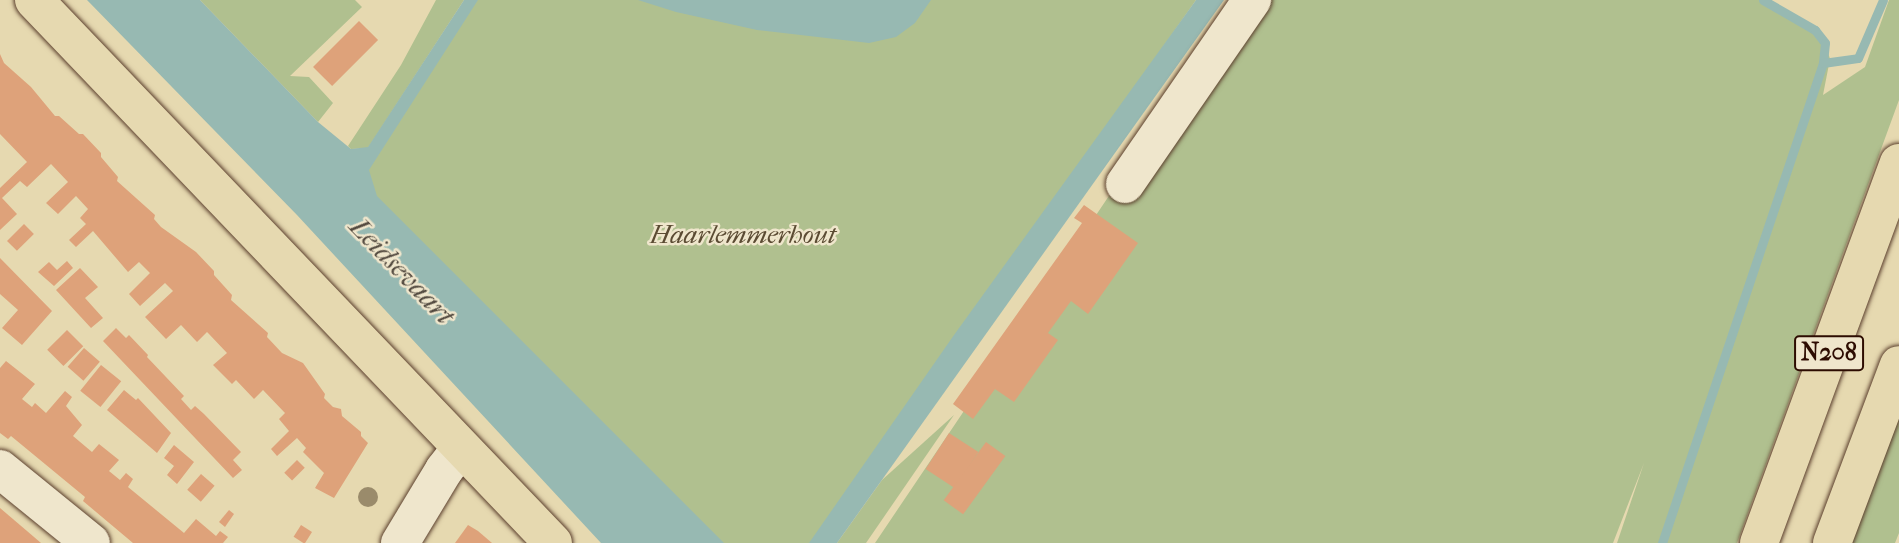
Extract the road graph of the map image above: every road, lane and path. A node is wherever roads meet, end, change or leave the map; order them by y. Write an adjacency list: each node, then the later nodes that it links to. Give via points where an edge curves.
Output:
1 (34, 0): 6 (main road)
2 (1252, 0): 4 (street)
3 (1899, 163): 11 (main road, N208)
4 (1125, 184)
5 (1899, 365): 12 (main road, N208)
6 (461, 448): 9 (street); 10 (main road)
7 (0, 469): 8 (street)
8 (91, 543)
9 (400, 543)
10 (553, 543)
11 (1759, 543)
12 (1832, 543)

